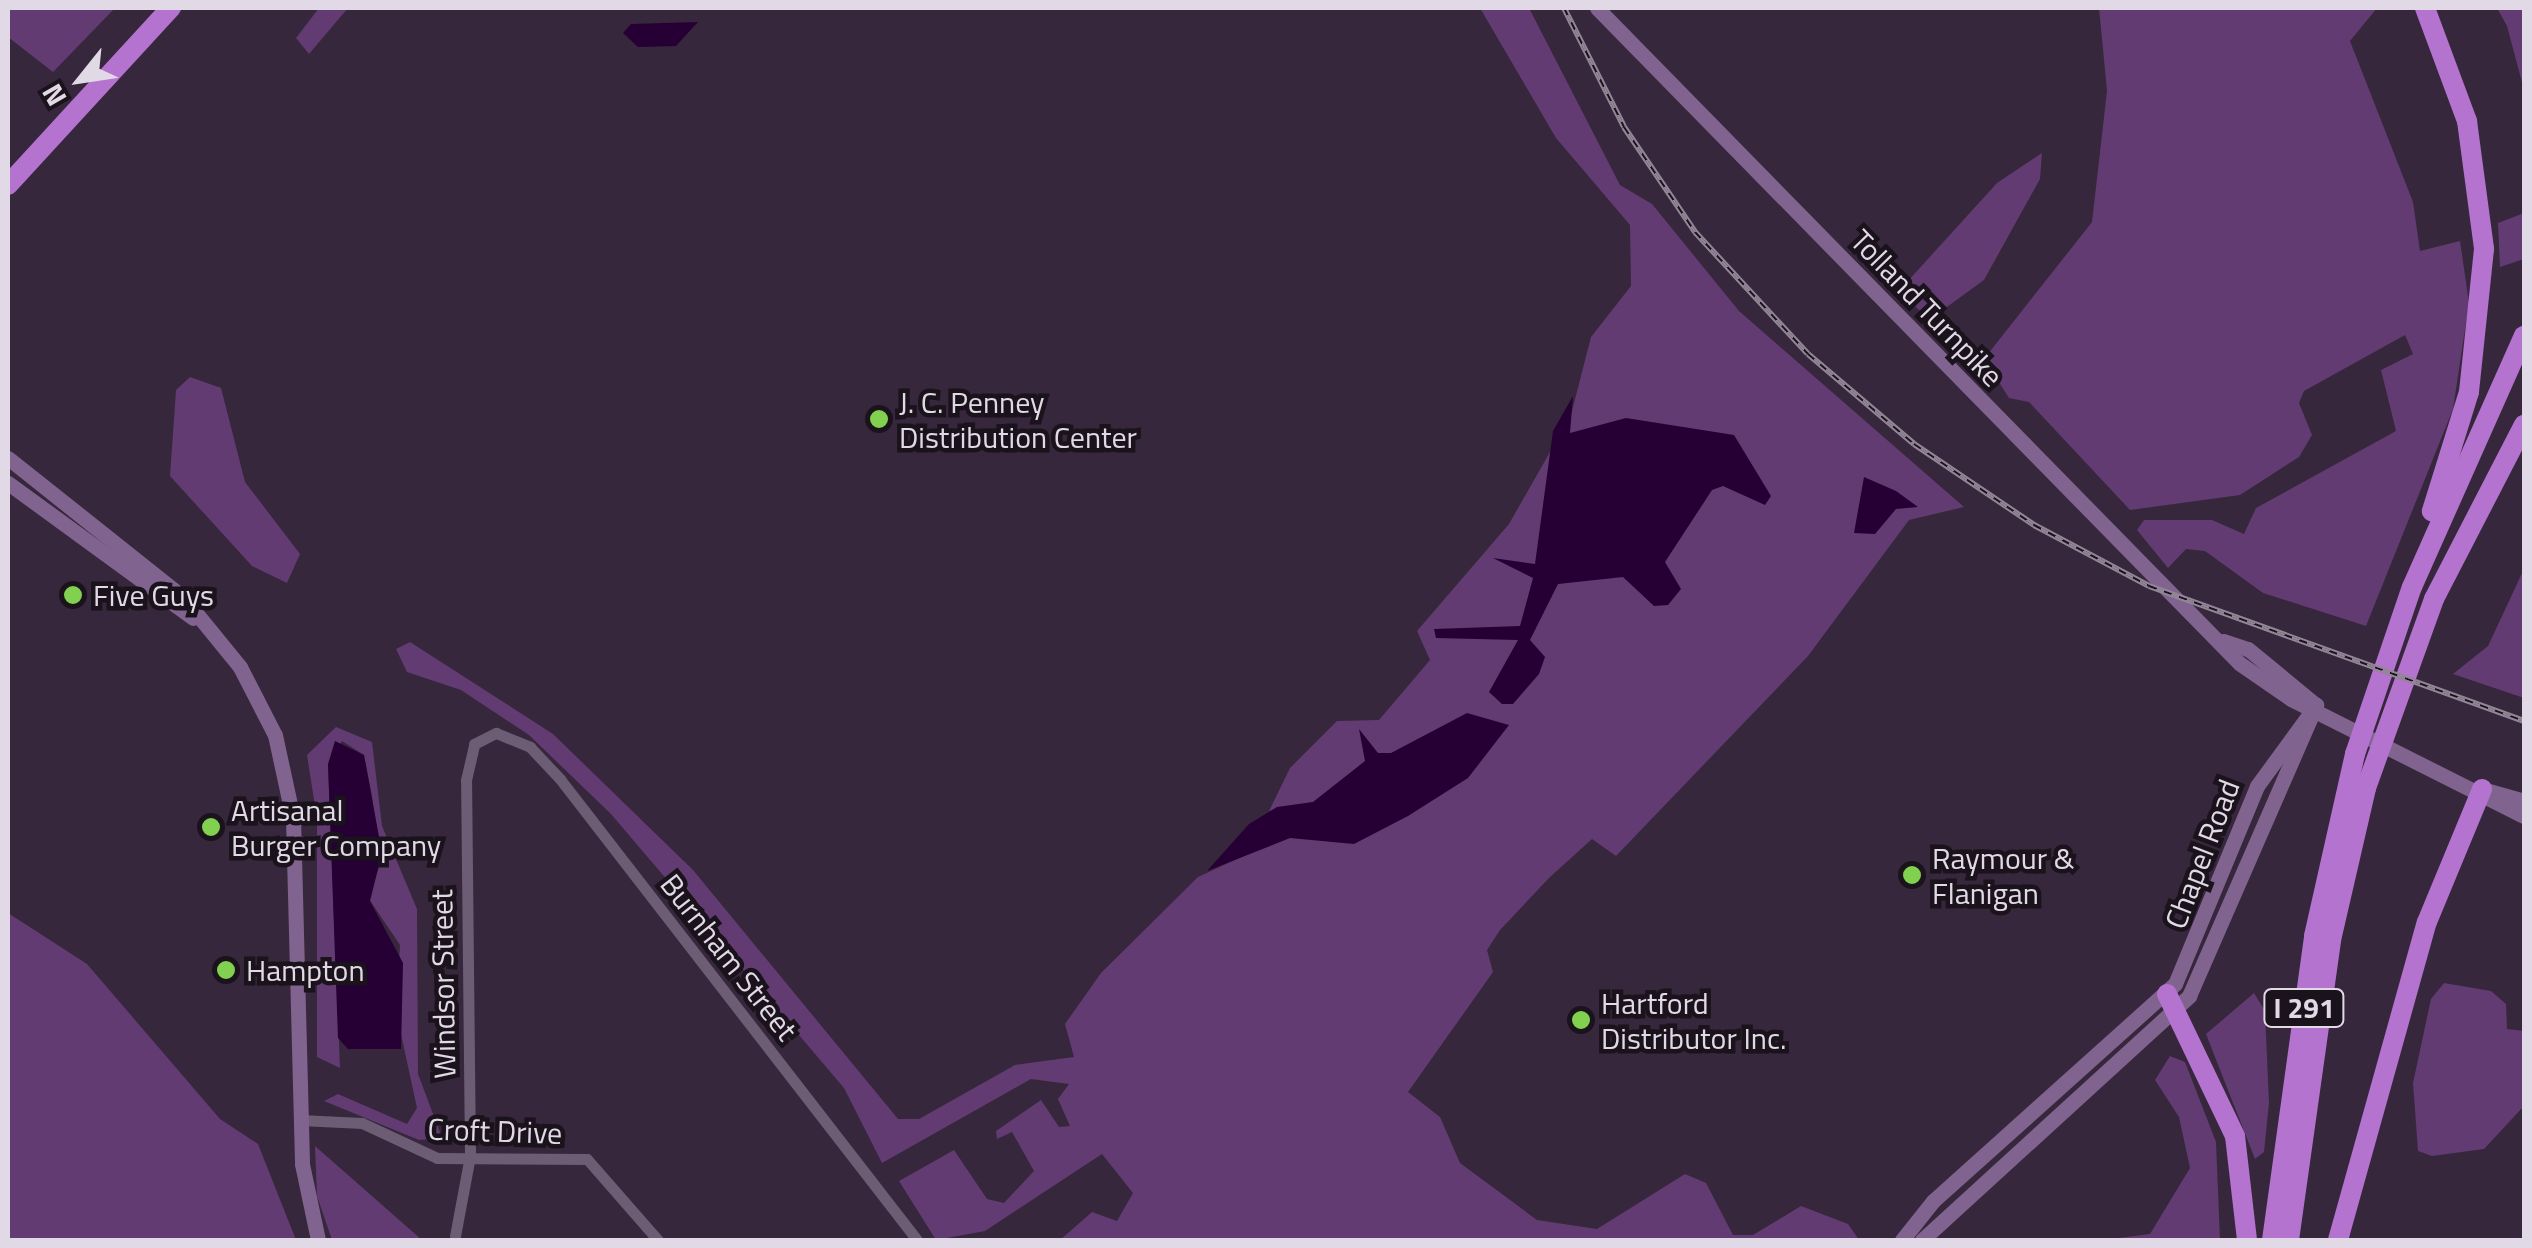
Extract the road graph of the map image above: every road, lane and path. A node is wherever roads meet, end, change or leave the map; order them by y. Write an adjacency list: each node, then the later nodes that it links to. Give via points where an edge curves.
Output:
1 (171, 8): 5 (highway)
2 (186, 8): 5 (highway)
3 (1598, 8): 13 (main road, Tolland Turnpike, via 2122,548 2223,640 2248,649)
4 (2425, 8): 11 (highway, via 2470,133 2484,273 2467,402)
5 (141, 46): 6 (highway)
6 (8, 185)
7 (2524, 336): 11 (highway)
8 (2524, 426): 15 (highway, I 291, via 2414,646)
9 (18, 466): 10 (main road); 12 (main road, via 148,566)
10 (11, 485): 12 (main road)
11 (2400, 618): 15 (highway, I 291)
12 (205, 626): 22 (main road, via 256,694 288,778)
13 (2316, 705): 16 (main road, Tolland Turnpike); 17 (main road, Chapel Road, via 2296,722); 19 (main road, Chapel Road)
14 (482, 734): 23 (street, Windsor Street, via 466,780); 28 (street, Burnham Street, via 530,747 560,779)
15 (2357, 783): 32 (highway, I 291, via 2314,936); 33 (highway, I 291)
16 (2482, 789): 18 (main road, Tolland Turnpike); 20 (main road, Tolland Turnpike); 34 (highway, via 2426,922)
17 (2251, 798): 19 (main road); 21 (main road, Chapel Road)
18 (2524, 801)
19 (2268, 806): 21 (main road, Chapel Road, via 2210,960)
20 (2524, 816)
21 (2171, 1003): 24 (main road, Chapel Road); 31 (highway, via 2236,1136)
22 (300, 1120): 23 (street, Croft Drive, via 340,1118 419,1155); 26 (main road)
23 (470, 1156): 25 (street, Windsor Street); 27 (street, Croft Drive, via 586,1160)
24 (1944, 1202): 29 (main road, Chapel Road); 30 (main road, Chapel Road)
25 (456, 1236)
26 (318, 1240)
27 (658, 1240)
28 (917, 1240)
29 (1902, 1240)
30 (1922, 1240)
31 (2247, 1240)
32 (2272, 1240)
33 (2289, 1240)
34 (2338, 1240)

